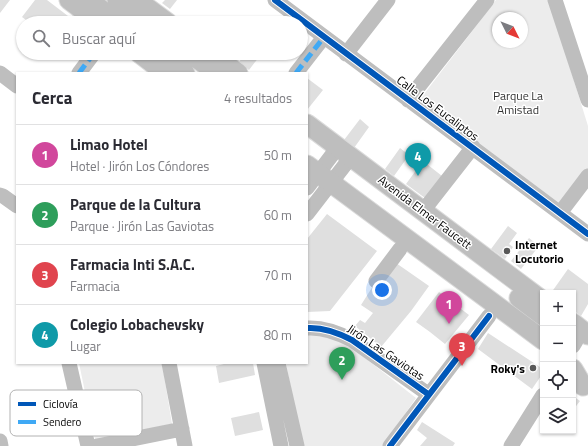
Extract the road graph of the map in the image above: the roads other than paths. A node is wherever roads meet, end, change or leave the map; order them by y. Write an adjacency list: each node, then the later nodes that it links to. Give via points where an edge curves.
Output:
1 (68, 0): 8 (main road)
2 (89, 0): 7 (main road)
3 (275, 0): 11 (street, Calle Los Eucaliptos)
4 (388, 0): 14 (street)
5 (487, 0): 30 (street)
6 (555, 0): 31 (street)
7 (124, 11): 9 (main road); 10 (main road)
8 (90, 16)
9 (134, 16)
10 (142, 16)
11 (296, 16)
12 (308, 25): 13 (street, Calle Los Eucaliptos)
13 (324, 37): 14 (street, Calle Los Eucaliptos); 15 (street)
14 (346, 54): 30 (street, Calle Los Eucaliptos)
15 (308, 58)
16 (89, 60): 22 (street)
17 (147, 60): 23 (main road)
18 (168, 60): 24 (main road)
19 (199, 60): 25 (main road)
20 (220, 60): 26 (main road)
21 (306, 60): 27 (street)
22 (80, 72)
23 (164, 72)
24 (184, 72)
25 (216, 72)
26 (237, 72)
27 (297, 72)
28 (0, 74): 29 (street)
29 (16, 85)
30 (408, 100): 34 (street, Calle Los Eucaliptos)
31 (588, 100)
32 (308, 125): 35 (main road, Avenida Elmer Faucett)
33 (308, 140): 35 (main road, Avenida Elmer Faucett)
34 (472, 147): 41 (street); 42 (street, Calle Los Eucaliptos)
35 (341, 157): 37 (street); 41 (main road, Avenida Elmer Faucett); 47 (main road, Avenida Elmer Faucett)
36 (588, 176): 42 (street)
37 (315, 181): 40 (street); 44 (main road); 50 (main road)
38 (0, 195): 39 (street)
39 (16, 205)
40 (308, 210)
41 (423, 211): 46 (main road, Avenida Elmer Faucett)
42 (560, 213): 43 (street, Calle Los Eucaliptos)
43 (588, 234)
44 (400, 249): 45 (street); 48 (main road)
45 (376, 281)
46 (540, 299)
47 (540, 314)
48 (489, 316): 51 (main road); 60 (street)
49 (308, 328): 60 (street, Jirón Las Gaviotas, via 331,330 347,337)
50 (540, 338)
51 (540, 353)
52 (69, 364): 59 (street)
53 (169, 364): 62 (street)
54 (264, 364): 69 (street)
55 (278, 364): 70 (street)
56 (576, 369): 58 (main road)
57 (576, 373): 58 (main road)
58 (583, 382)
59 (75, 390)
60 (428, 394): 71 (street)
61 (541, 398): 72 (street)
62 (182, 429): 67 (street); 68 (street)
63 (86, 436): 66 (street)
64 (0, 441): 65 (street)
65 (1, 446)
66 (88, 446)
67 (97, 446)
68 (185, 446)
69 (281, 446)
70 (297, 446)
71 (390, 446)
72 (511, 446)

